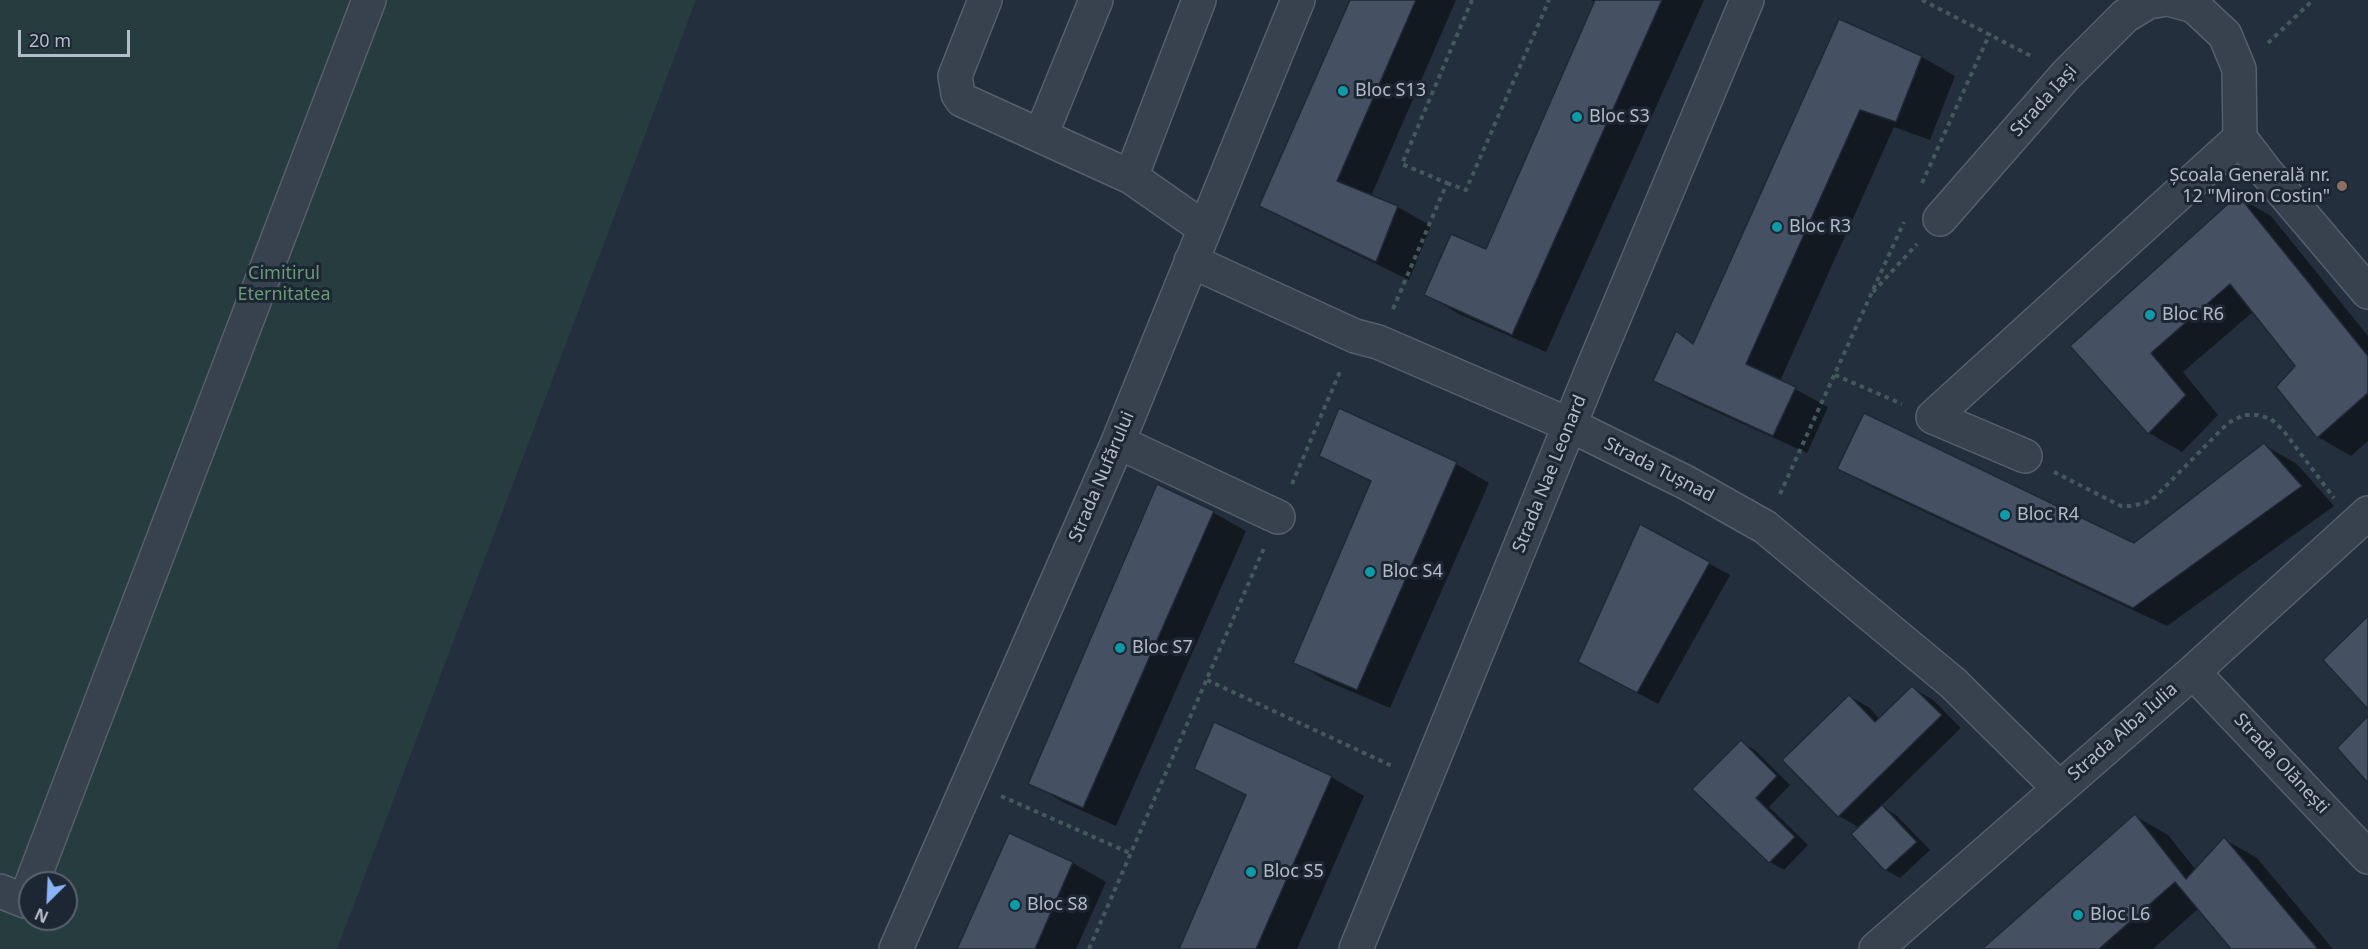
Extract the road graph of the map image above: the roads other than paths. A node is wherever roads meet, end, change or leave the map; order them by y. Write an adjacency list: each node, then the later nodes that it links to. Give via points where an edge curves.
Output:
1 (369, 0): 24 (street)
2 (985, 0): 9 (street, via 955,76 958,94 962,100)
3 (1095, 0): 9 (street)
4 (1199, 0): 11 (street)
5 (1298, 0): 13 (street, Strada Nufărului)
6 (1747, 0): 16 (street, Strada Nae Leonard)
7 (2161, 0): 12 (street, Strada Iași, via 2148,2 2125,16 2066,75)
8 (2172, 0): 10 (street, via 2194,6 2225,35 2240,69)
9 (1041, 135): 11 (street)
10 (2240, 138): 15 (street); 18 (street, via 1933,417)
11 (1131, 177): 13 (street)
12 (1940, 219)
13 (1204, 228): 14 (street, Strada Nufărului)
14 (1191, 261): 16 (street, Strada Tușnad); 17 (street, Strada Nufărului)
15 (2368, 292)
16 (1570, 425): 22 (street, Strada Tușnad, via 1765,527 1953,682); 28 (street, Strada Nae Leonard)
17 (1118, 442): 19 (street); 27 (street, Strada Nufărului)
18 (2025, 456)
19 (1278, 517)
20 (2361, 519): 21 (street, Strada Alba Iulia)
21 (2193, 672): 22 (street, Strada Alba Iulia); 23 (street, Strada Olănești)
22 (2058, 788): 29 (street, Strada Alba Iulia)
23 (2368, 857)
24 (37, 871)
25 (0, 891): 26 (street)
26 (18, 898)
27 (896, 949)
28 (1356, 949)
29 (1876, 949)

